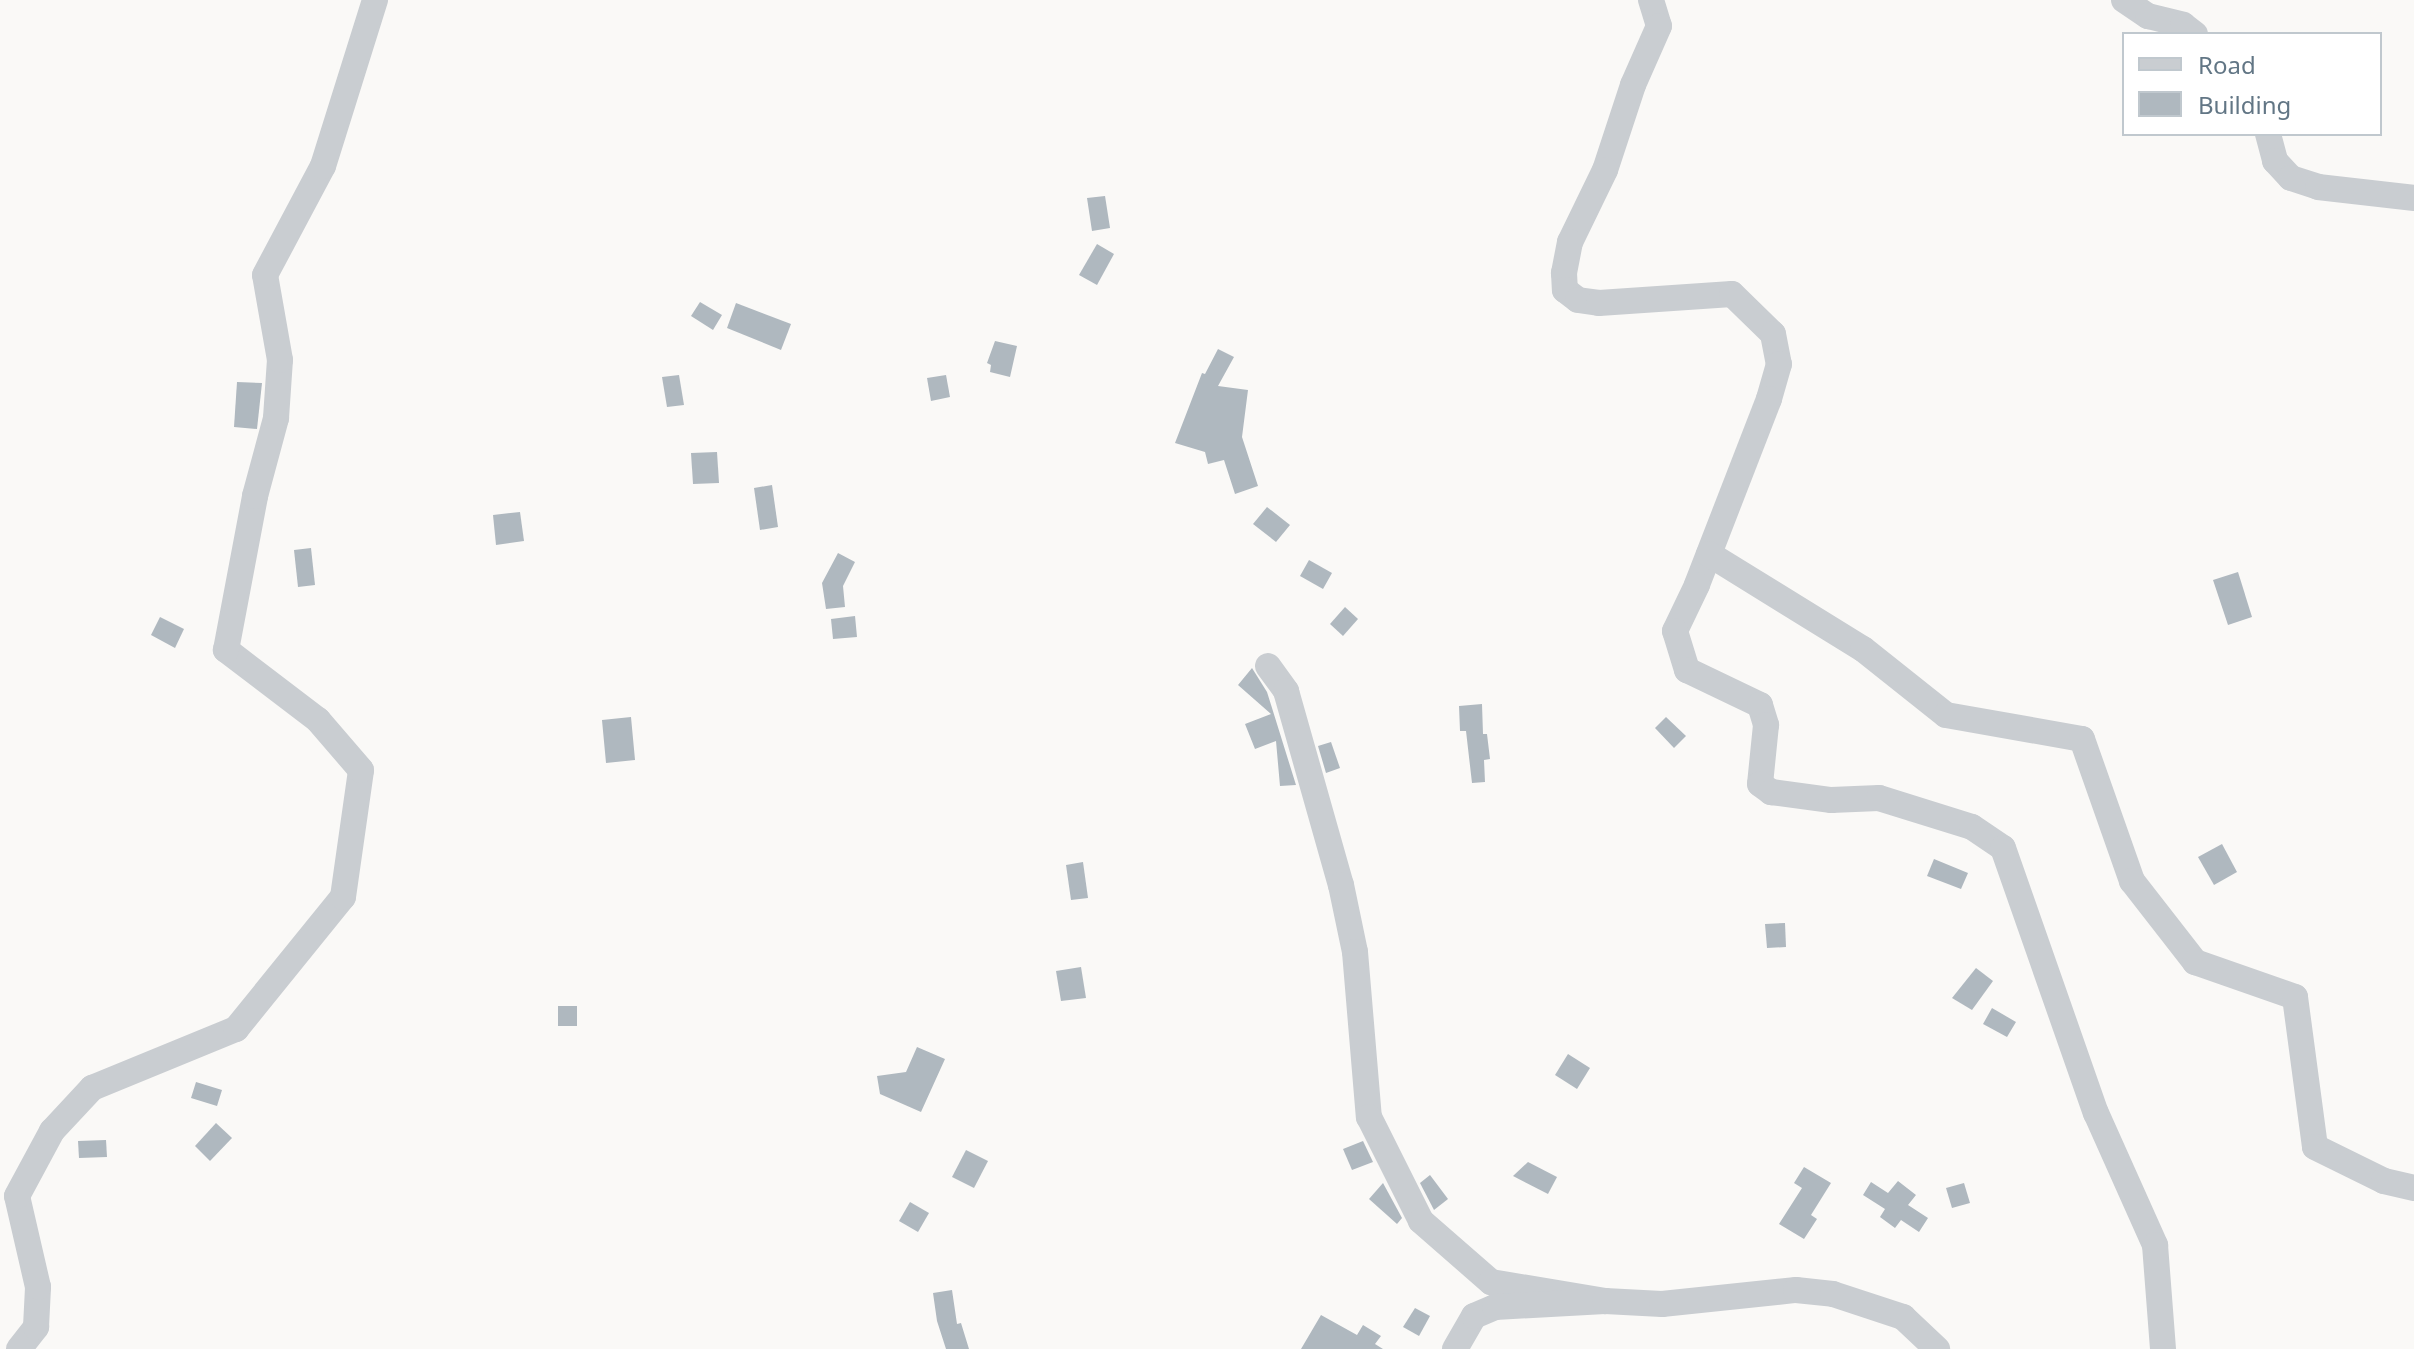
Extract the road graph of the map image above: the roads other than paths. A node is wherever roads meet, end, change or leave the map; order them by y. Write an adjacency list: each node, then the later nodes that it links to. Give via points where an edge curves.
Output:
1 (375, 0): 11 (street, via 323,166 265,275 280,360 276,418 255,496 226,650 318,720 361,770 343,897 236,1029 92,1088 52,1131 17,1196 38,1287 36,1327)
2 (1651, 0): 7 (street, via 1659,26 1605,170 1570,242 1565,290 1578,300 1599,303 1732,294 1773,334 1779,364 1769,399)
3 (2124, 0): 4 (street, via 2148,16)
4 (2192, 32)
5 (2269, 136): 6 (street, via 2275,161 2291,178 2318,187)
6 (2414, 198)
7 (1709, 554): 9 (street, via 1863,649 1946,715 2082,739 2132,881 2195,962 2295,997 2315,1147 2384,1181); 14 (street, via 1675,631 1687,670 1760,705 1766,725 1760,784 1771,792 1831,800 1879,798 1921,808 1972,827 2003,848 2096,1113 2155,1245)
8 (1268, 666): 10 (street, via 1286,691 1341,885 1355,952 1369,1117 1421,1221 1491,1282)
9 (2414, 1188)
10 (1605, 1301): 12 (street, via 1495,1307 1474,1316); 13 (street, via 1662,1304 1796,1290 1833,1294 1903,1317)
11 (19, 1349)
12 (1455, 1349)
13 (1937, 1349)
14 (2163, 1349)

